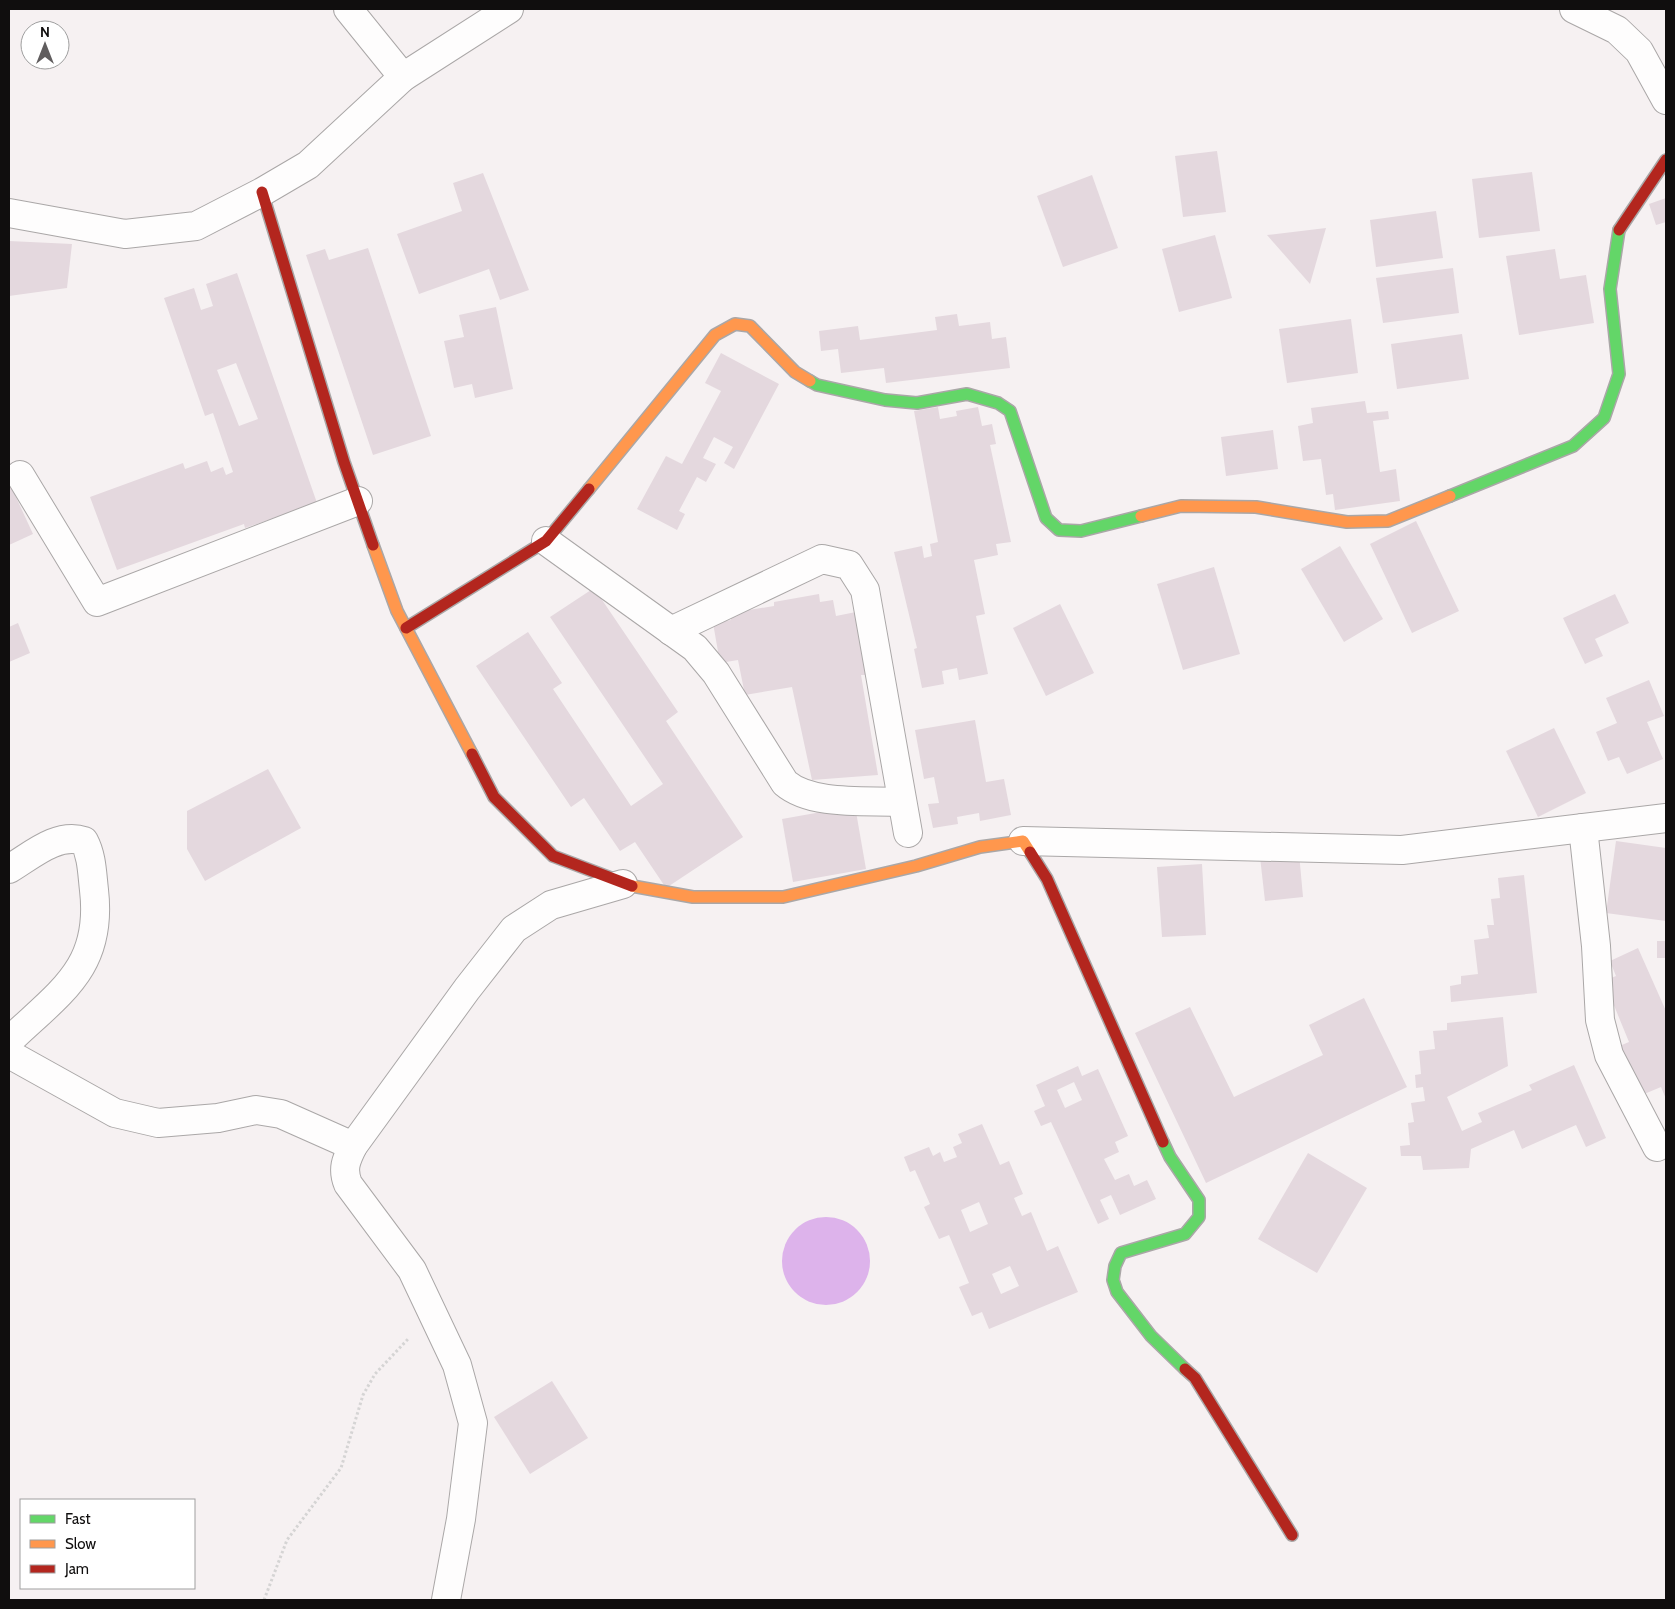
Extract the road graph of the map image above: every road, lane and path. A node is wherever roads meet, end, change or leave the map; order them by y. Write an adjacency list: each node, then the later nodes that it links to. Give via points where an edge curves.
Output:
1 (348, 9): 4 (street)
2 (509, 9): 4 (street)
3 (1574, 9): 5 (street, via 1617,30 1639,52)
4 (403, 77): 7 (street, via 308,165)
5 (1666, 100)
6 (1666, 160): 11 (street, via 1619,228 1610,289 1619,374 1604,418 1573,446 1388,521 1347,522 1256,507 1181,506 1081,531 1059,530 1046,518 1010,411 998,403 967,394 917,403 885,400 817,385 795,372 750,326 736,324 715,335)
7 (262, 192): 8 (street, via 196,226 125,234); 10 (street)
8 (9, 213)
9 (20, 475): 10 (street, via 97,602)
10 (358, 501): 12 (street)
11 (546, 541): 12 (street); 13 (street)
12 (406, 628): 20 (street, via 494,797 553,856)
13 (671, 631): 14 (street, via 695,648 716,673 785,783 795,792 821,798); 14 (street, via 822,559 850,565 865,590)
14 (901, 802): 18 (street)
15 (1666, 818): 16 (street)
16 (1583, 828): 17 (street, via 1402,850); 24 (street, via 1596,946 1600,1020 1609,1055)
17 (1023, 841): 18 (street, via 980,847); 26 (street, via 1047,879 1170,1158 1199,1200 1199,1217 1185,1234 1121,1253 1114,1266 1117,1292 1151,1336 1195,1378)
18 (912, 848): 20 (street, via 783,897 693,897)
19 (9, 869): 21 (street, via 59,839 84,841 89,851 97,913 91,947 76,976)
20 (623, 884): 23 (street, via 551,905 514,929)
21 (9, 1041)
22 (9, 1054): 23 (street, via 115,1113 158,1123 218,1118 256,1110 281,1114)
23 (353, 1146): 25 (street, via 345,1161 348,1184 412,1270)
24 (1657, 1147)
25 (433, 1313): 27 (path, via 375,1374 363,1395 341,1468 287,1540); 28 (street, via 457,1365 472,1423 461,1519)
26 (1292, 1535)
27 (264, 1600)
28 (446, 1600)

